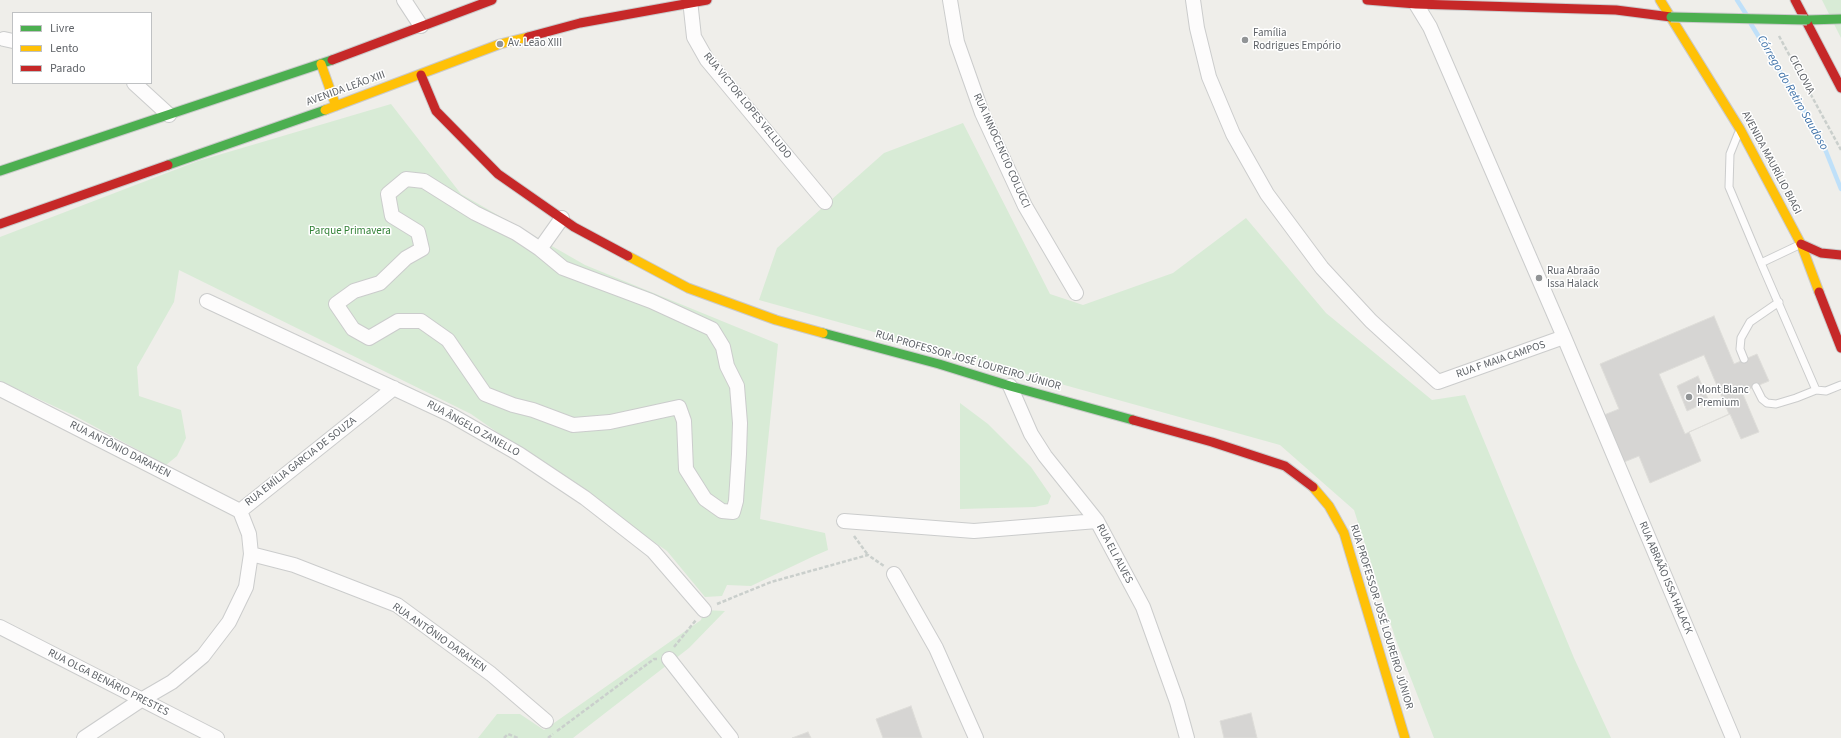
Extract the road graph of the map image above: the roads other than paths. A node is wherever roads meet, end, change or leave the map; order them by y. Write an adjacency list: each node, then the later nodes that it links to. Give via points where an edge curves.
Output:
1 (404, 0): 14 (street)
2 (492, 0): 14 (main road)
3 (707, 0): 9 (main road, AVENIDA LEÃO XIII)
4 (950, 0): 30 (street, RUA INNOCENCIO COLUCCI, via 957,42 982,113 1025,206)
5 (1193, 0): 33 (street, RUA F MAIA CAMPOS, via 1209,76 1233,134 1266,194 1322,268 1371,321 1438,382)
6 (1367, 0): 10 (main road)
7 (1660, 0): 11 (main road, AVENIDA MAURÍLIO BIAGI)
8 (1795, 0): 13 (main road)
9 (690, 1): 16 (main road, AVENIDA LEÃO XIII, via 580,23 500,44); 23 (street, RUA VICTOR LOPES VELLUDO, via 694,37 707,60)
10 (1415, 2): 11 (main road, via 1616,10); 33 (street, RUA ABRAÃO ISSA HALACK, via 1430,26)
11 (1671, 16): 13 (main road, bridge); 21 (main road, AVENIDA MAURÍLIO BIAGI)
12 (1841, 19): 13 (main road)
13 (1807, 20): 18 (main road)
14 (421, 26): 15 (main road)
15 (321, 64): 19 (main road); 20 (main road)
16 (421, 74): 19 (main road, AVENIDA LEÃO XIII); 24 (main road, RUA PROFESSOR JOSÉ LOUREIRO JÚNIOR, via 436,111 498,174)
17 (135, 84): 20 (street)
18 (1841, 88)
19 (336, 106): 25 (main road, AVENIDA LEÃO XIII)
20 (169, 115): 22 (main road)
21 (1740, 129): 26 (main road, AVENIDA MAURÍLIO BIAGI); 29 (lane, via 1730,154 1729,187)
22 (0, 171)
23 (825, 202)
24 (562, 218): 27 (street); 37 (main road, RUA PROFESSOR JOSÉ LOUREIRO JÚNIOR, via 688,288 776,320)
25 (0, 224)
26 (1801, 244): 28 (main road, via 1821,253); 29 (lane); 34 (main road, AVENIDA MAURÍLIO BIAGI)
27 (540, 249): 27 (street, via 563,268 650,301 712,329 723,347 727,366 737,386 740,423 736,502 733,512 722,511 704,499 686,469 684,421 679,407 610,422 573,425 485,394 448,340 421,321 398,321 369,338 353,329 336,304 354,291 380,283 406,258 422,249 418,232 392,216 388,194 406,179 424,180 475,213 516,233)
28 (1840, 255)
29 (1761, 263): 32 (lane)
30 (1076, 293)
31 (207, 301): 39 (street, RUA ÂNGELO ZANELLO)
32 (1779, 302): 35 (lane, via 1750,322 1741,338 1740,349); 41 (lane)
33 (1564, 337): 58 (street, RUA ABRAÃO ISSA HALACK)
34 (1841, 348)
35 (1744, 359)
36 (1841, 385): 41 (lane, via 1826,391)
37 (1010, 386): 44 (street, RUA ELI ALVES, via 1031,434 1045,456); 57 (main road, RUA PROFESSOR JOSÉ LOUREIRO JÚNIOR, via 1212,442 1270,461 1285,466 1312,486 1329,506 1344,533)
38 (1756, 387): 41 (lane, via 1762,399 1767,403 1776,404)
39 (394, 388): 42 (street, RUA EMÍLIA GARCIA DE SOUZA); 47 (street, RUA ÂNGELO ZANELLO, via 451,415 519,454 585,498 653,551)
40 (0, 390): 42 (street, RUA ANTÔNIO DARAHEN)
41 (1816, 390)
42 (240, 510): 45 (street, RUA EMÍLIA GARCIA DE SOUZA, via 249,534)
43 (844, 521): 44 (street, via 974,531)
44 (1097, 521): 56 (street, RUA ELI ALVES, via 1143,608 1177,702)
45 (251, 554): 50 (street, RUA EMÍLIA GARCIA DE SOUZA, via 246,587 229,622 203,656 172,682); 51 (street, RUA ANTÔNIO DARAHEN, via 294,565 398,605 490,674)
46 (894, 574): 55 (street, via 936,648)
47 (704, 610)
48 (0, 627): 50 (street, RUA OLGA BENÁRIO PRESTES)
49 (669, 659): 54 (street)
50 (141, 700): 52 (street, RUA EMÍLIA GARCIA DE SOUZA); 53 (street, RUA OLGA BENÁRIO PRESTES)
51 (546, 721)
52 (84, 738)
53 (217, 738)
54 (731, 738)
55 (976, 738)
56 (1187, 738)
57 (1405, 738)
58 (1733, 738)

